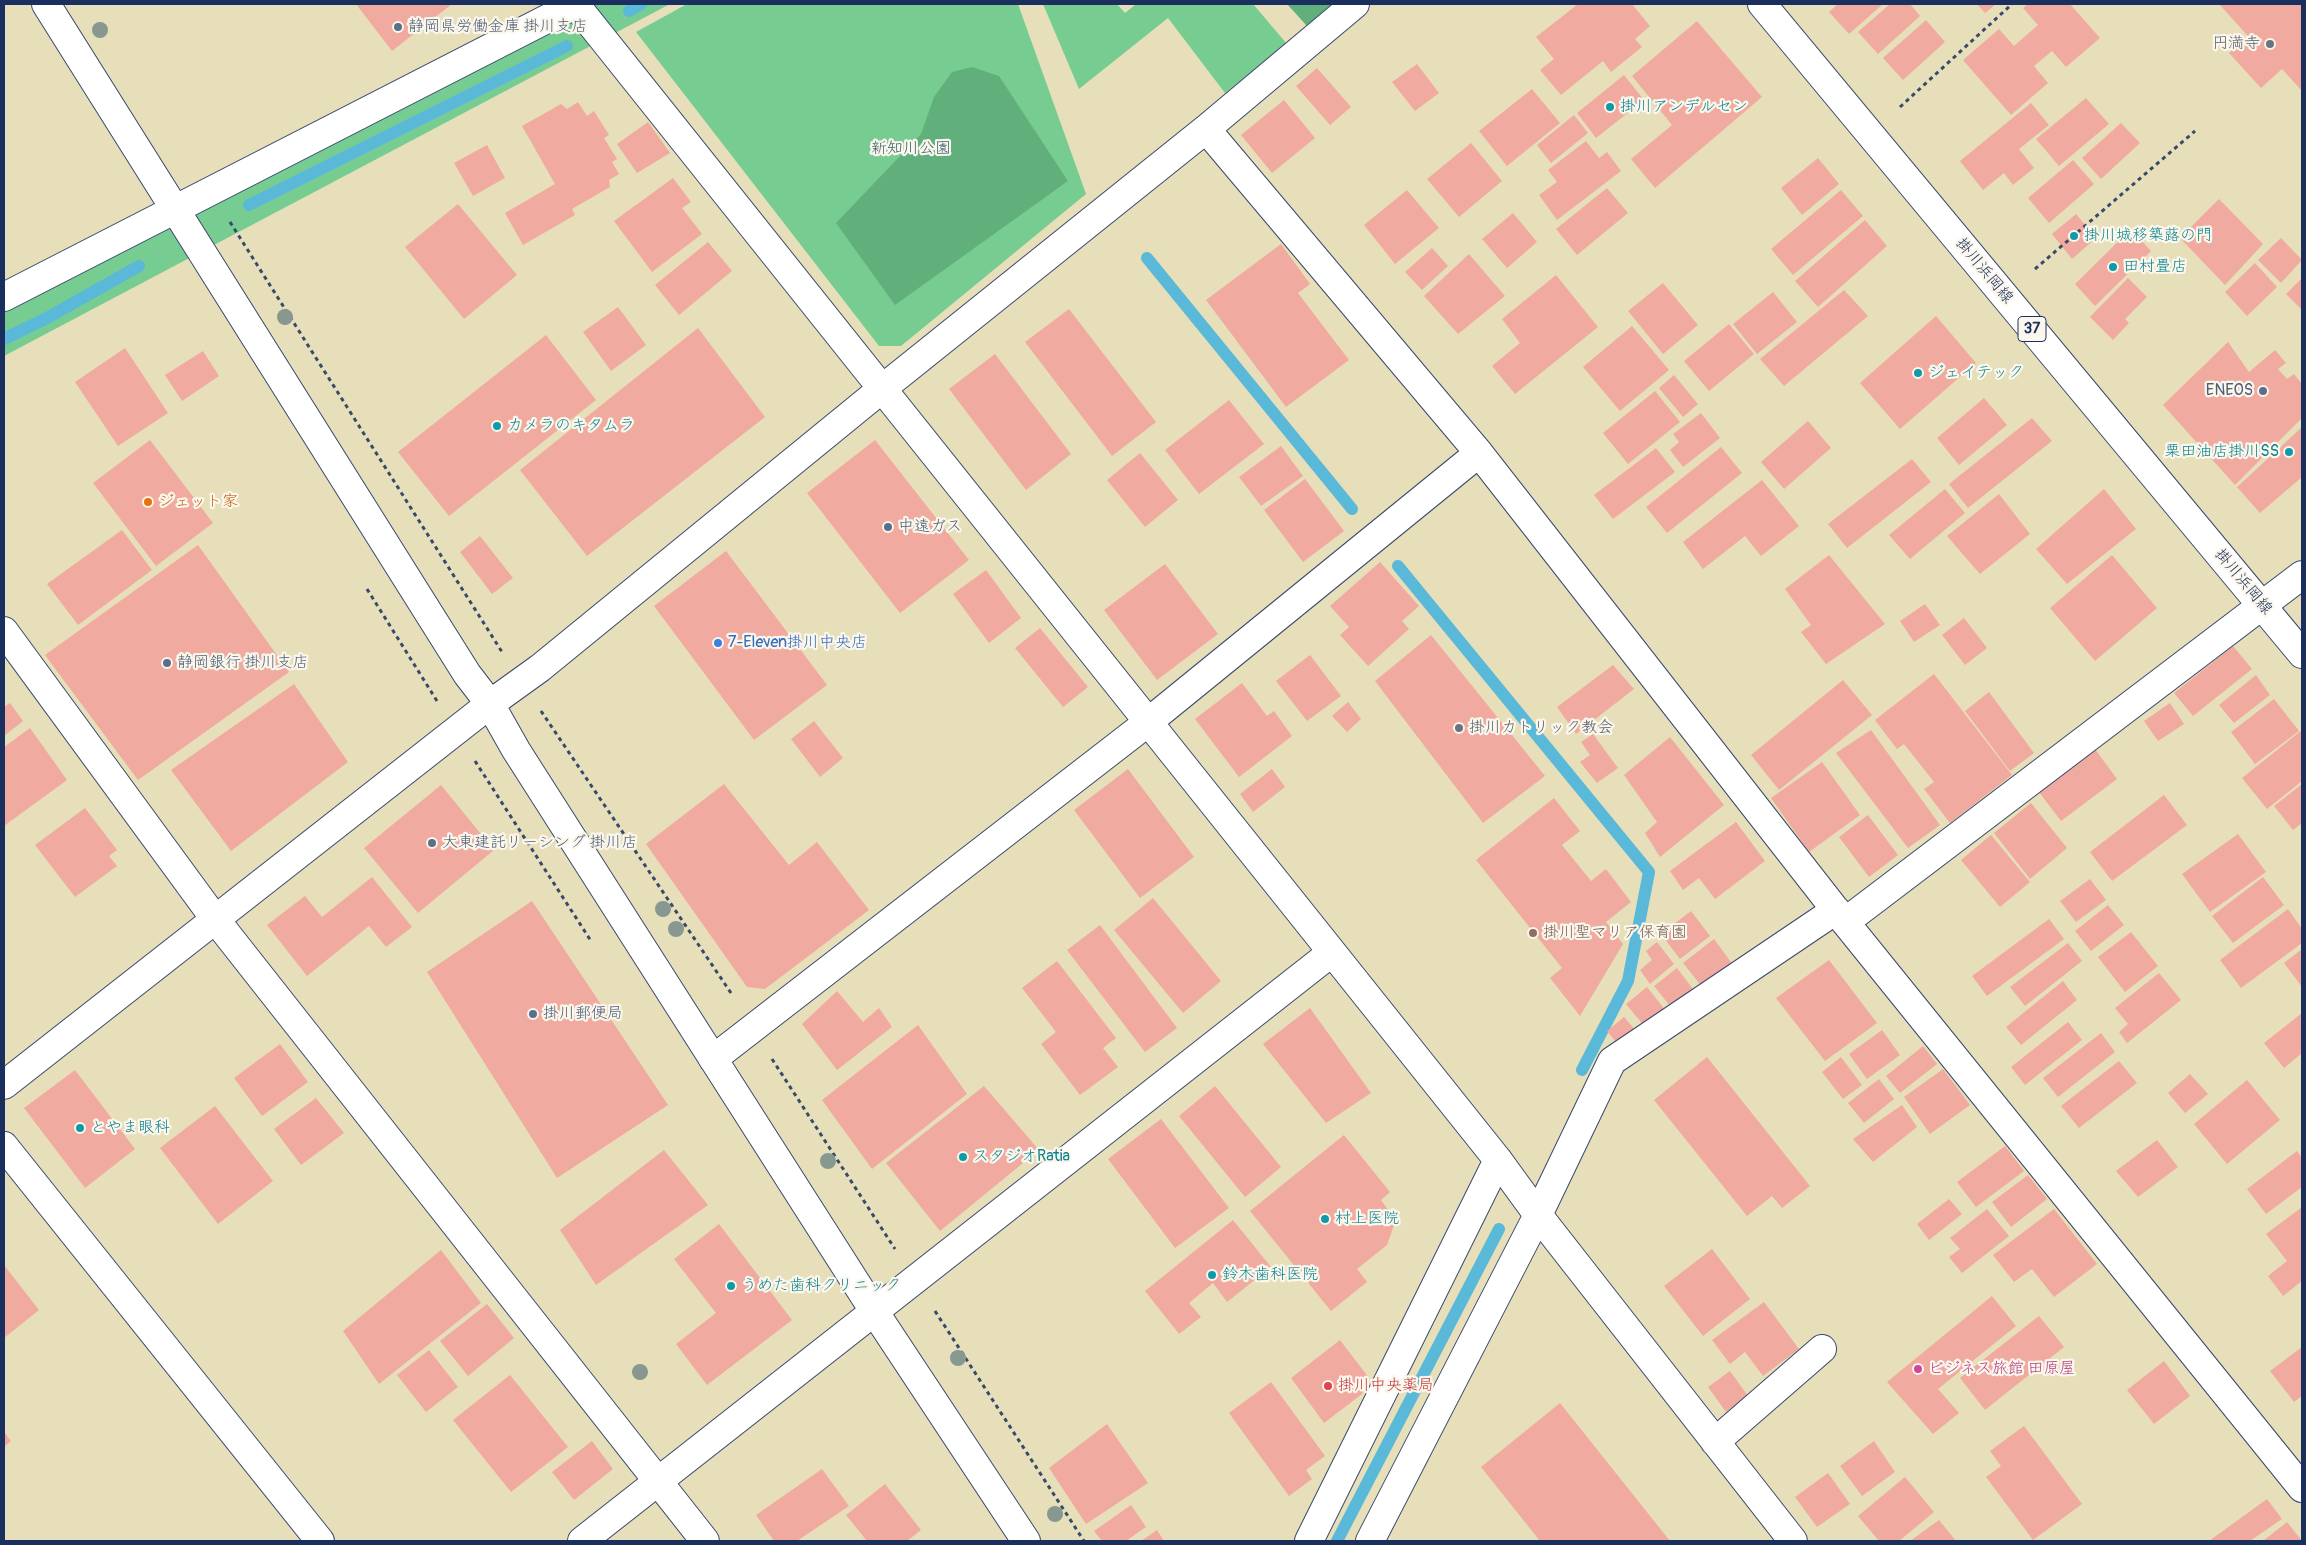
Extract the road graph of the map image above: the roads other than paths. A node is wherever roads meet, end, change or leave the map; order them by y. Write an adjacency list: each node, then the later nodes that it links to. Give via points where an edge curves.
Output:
1 (46, 4): 6 (street)
2 (575, 4): 6 (street); 8 (street)
3 (1355, 4): 5 (street)
4 (1762, 4): 11 (street, 掛川浜岡線 / 37)
5 (1206, 129): 8 (street); 9 (street)
6 (177, 209): 7 (street); 14 (street, via 467,674)
7 (4, 298)
8 (883, 388): 14 (street); 15 (street)
9 (1478, 454): 15 (street); 16 (street)
10 (2302, 574): 11 (street)
11 (2262, 605): 13 (street, 掛川浜岡線 / 37); 16 (street)
12 (4, 631): 17 (street)
13 (2302, 654)
14 (490, 704): 17 (street); 19 (street)
15 (1147, 723): 18 (street); 19 (street)
16 (1841, 916): 23 (street, via 1612,1061); 28 (street)
17 (215, 919): 20 (street); 27 (street)
18 (1331, 952): 22 (street); 24 (street)
19 (713, 1059): 24 (street)
20 (4, 1085)
21 (4, 1146): 29 (street)
22 (1498, 1160): 23 (street); 33 (street)
23 (1538, 1215): 26 (street); 34 (street)
24 (874, 1311): 27 (street); 32 (street)
25 (1822, 1349): 26 (street)
26 (1715, 1442): 35 (street)
27 (657, 1481): 30 (street); 31 (street)
28 (2302, 1488)
29 (320, 1541)
30 (582, 1541)
31 (705, 1541)
32 (1026, 1541)
33 (1309, 1541)
34 (1370, 1541)
35 (1793, 1541)

